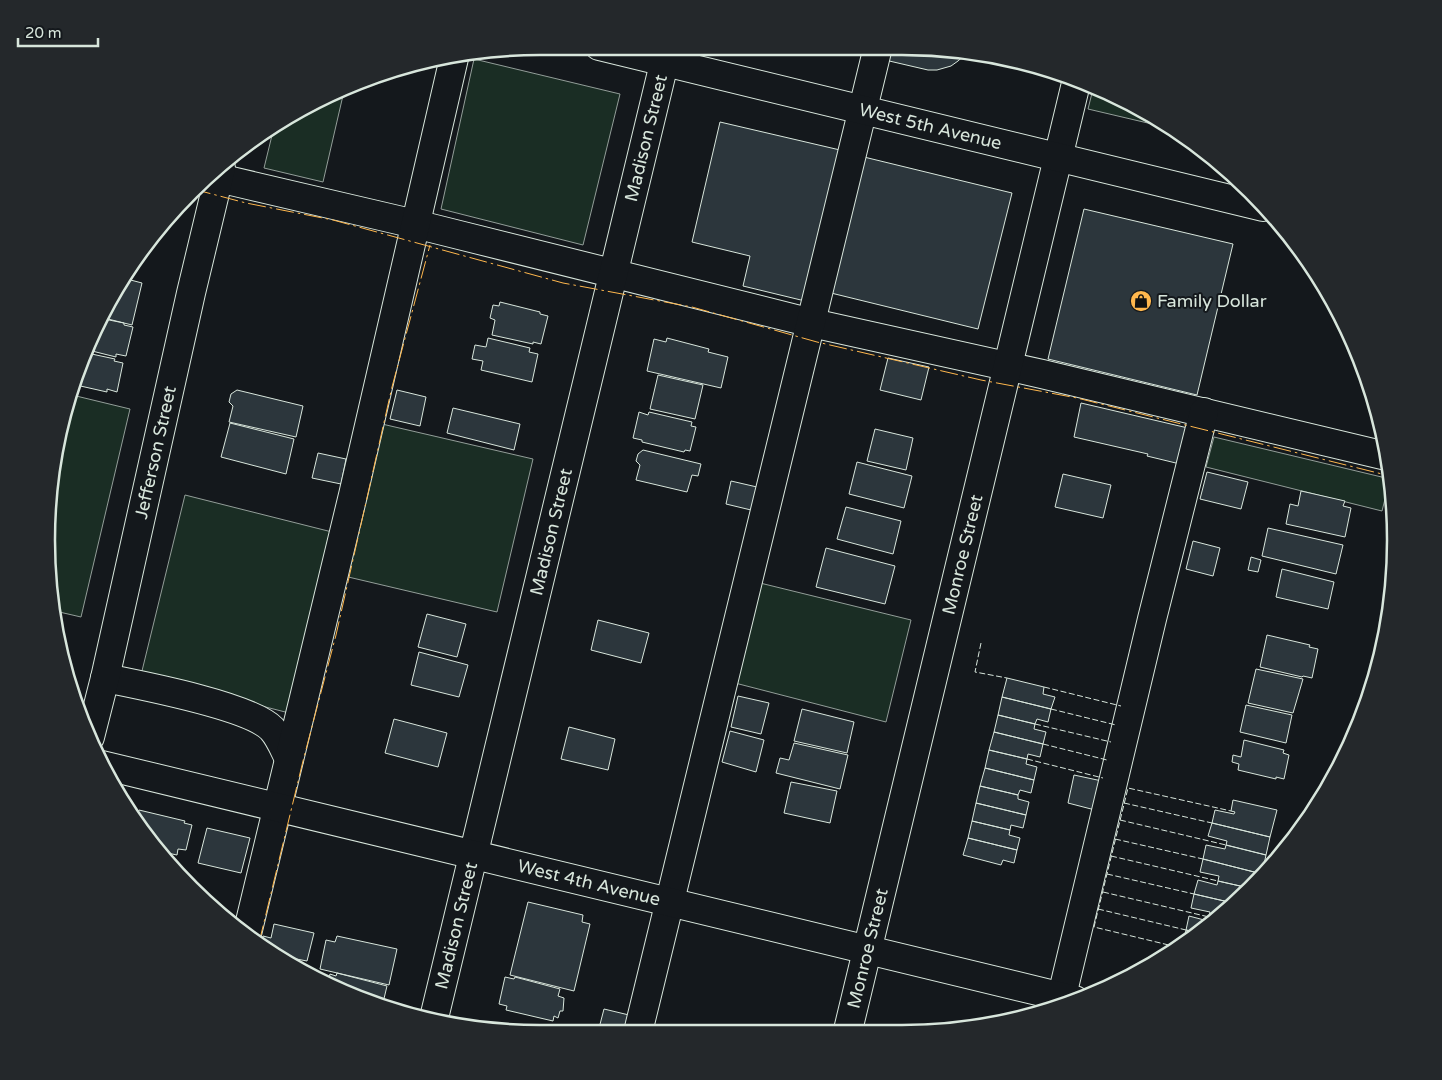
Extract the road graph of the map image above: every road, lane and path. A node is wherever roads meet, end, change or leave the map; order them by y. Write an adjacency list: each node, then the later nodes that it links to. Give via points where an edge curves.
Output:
1 (666, 55): 5 (street, West 5th Avenue); 11 (street, Madison Street)
2 (876, 55): 5 (street)
3 (453, 63): 10 (street)
4 (1075, 87): 6 (street, Monroe Street)
5 (863, 110): 6 (street, West 5th Avenue); 12 (street)
6 (1058, 156): 9 (street, West 5th Avenue); 13 (street, Monroe Street)
7 (220, 175): 10 (street)
8 (216, 179): 16 (street, Jefferson Street)
9 (1250, 202)
10 (415, 224): 11 (street); 18 (street)
11 (613, 274): 12 (street); 21 (street, Madison Street)
12 (812, 323): 13 (street); 22 (street)
13 (1008, 367): 14 (street); 24 (street, Monroe Street)
14 (1204, 412): 15 (street); 25 (street, via 1152,619)
15 (1379, 454)
16 (105, 678): 17 (street, Jefferson Street); 18 (street, via 202,700 259,720 271,728)
17 (93, 727)
18 (288, 759): 20 (street)
19 (112, 767): 20 (street, West 4th Avenue)
20 (277, 807): 21 (street, West 4th Avenue); 23 (street)
21 (473, 855): 22 (street, West 4th Avenue); 27 (street, Madison Street)
22 (669, 902): 24 (street, West 4th Avenue); 28 (street)
23 (249, 927)
24 (868, 950): 26 (street, West 4th Avenue); 29 (street, Monroe Street)
25 (1067, 996)
26 (1058, 999)
27 (435, 1013)
28 (640, 1025)
29 (849, 1025)

